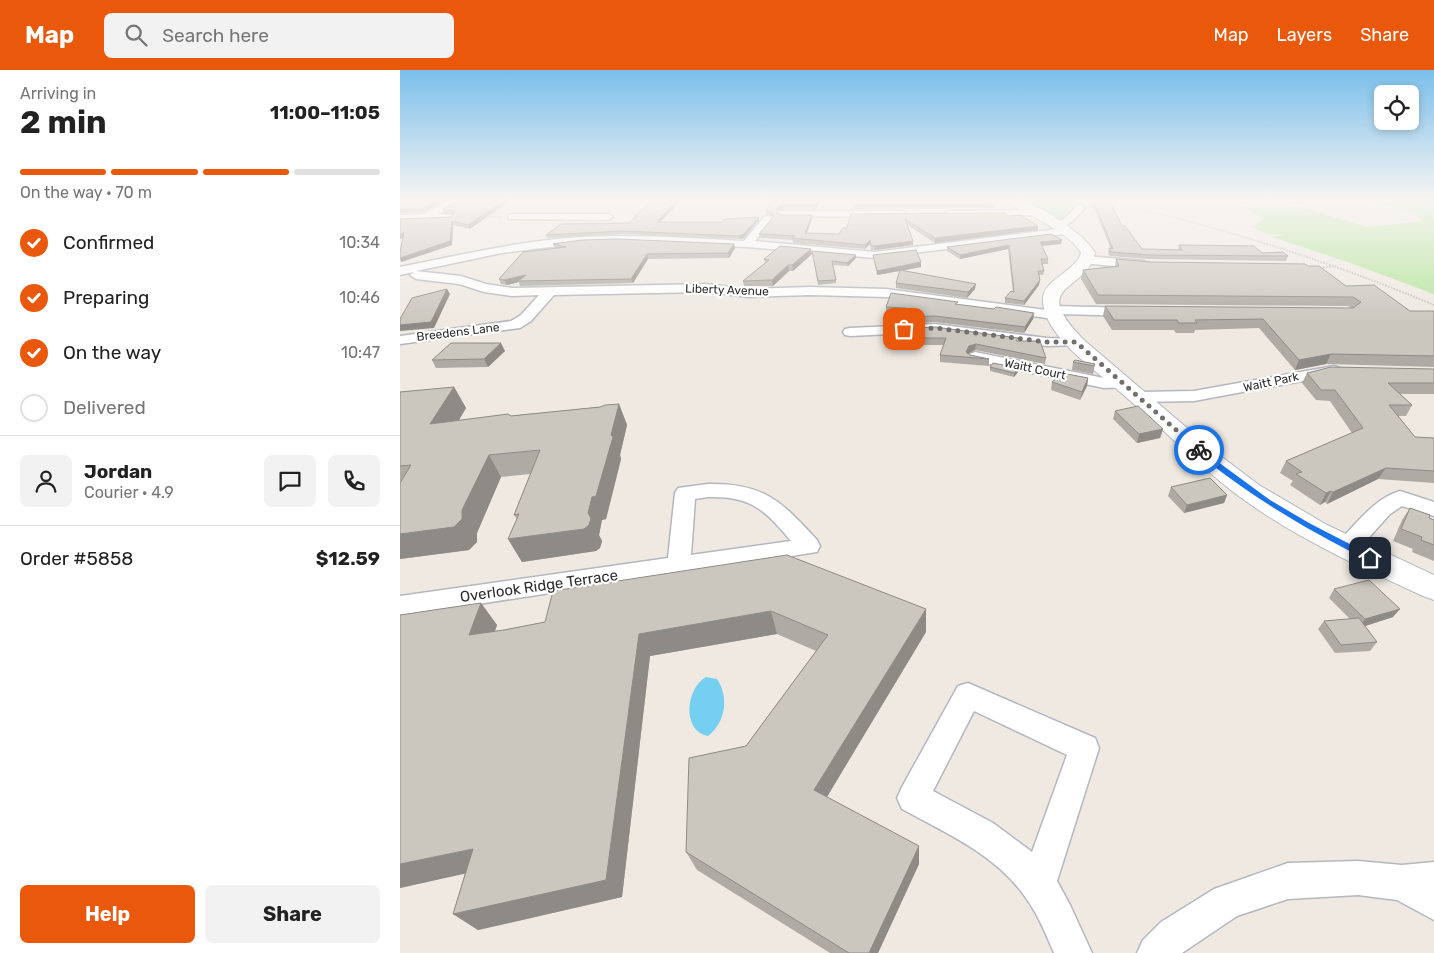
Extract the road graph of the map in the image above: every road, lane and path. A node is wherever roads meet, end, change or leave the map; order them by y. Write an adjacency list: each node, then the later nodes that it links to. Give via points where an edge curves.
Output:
1 (488, 241): 9 (street)
2 (572, 241): 9 (street)
3 (675, 241): 8 (street)
4 (749, 241): 8 (street)
5 (970, 241): 8 (street, via 876,255)
6 (1080, 241): 10 (main road, via 1086,247)
7 (1261, 241): 12 (path)
8 (747, 244)
9 (502, 250): 14 (street)
10 (1086, 260): 11 (street); 18 (main road, via 1056,288 1052,296)
11 (1157, 265)
12 (1337, 266): 13 (path); 16 (path)
13 (1312, 267)
14 (400, 272): 15 (street, Liberty Avenue, via 461,280 484,288 512,292)
15 (549, 292): 18 (street, Liberty Avenue, via 706,288 749,293 810,290 886,293); 20 (street, Breedens Lane, via 526,318 515,325)
16 (1434, 305)
17 (1144, 312): 18 (street, Liberty Avenue)
18 (1054, 313): 21 (main road)
19 (850, 332): 21 (street, via 935,328 1047,342)
20 (400, 340)
21 (1076, 342): 24 (main road)
22 (975, 357): 24 (street, Waitt Court)
23 (1346, 371): 24 (street, Waitt Park, via 1326,371 1194,396)
24 (1132, 390): 26 (main road, via 1245,487)
25 (1434, 509): 26 (street, via 1400,498 1383,509)
26 (1348, 547): 28 (main road)
27 (679, 565): 27 (street, Overlook Ridge Terrace, via 735,557 810,546 786,518 762,499 739,490 686,493); 29 (street, Overlook Ridge Terrace)
28 (1434, 588)
29 (400, 606)
30 (1418, 882): 32 (street); 34 (street, via 1358,878 1288,881 1227,902 1174,935)
31 (1038, 884): 31 (street, via 1011,855 913,798 968,695 1084,748); 33 (street)
32 (1434, 902)
33 (1073, 953)
34 (1156, 953)

